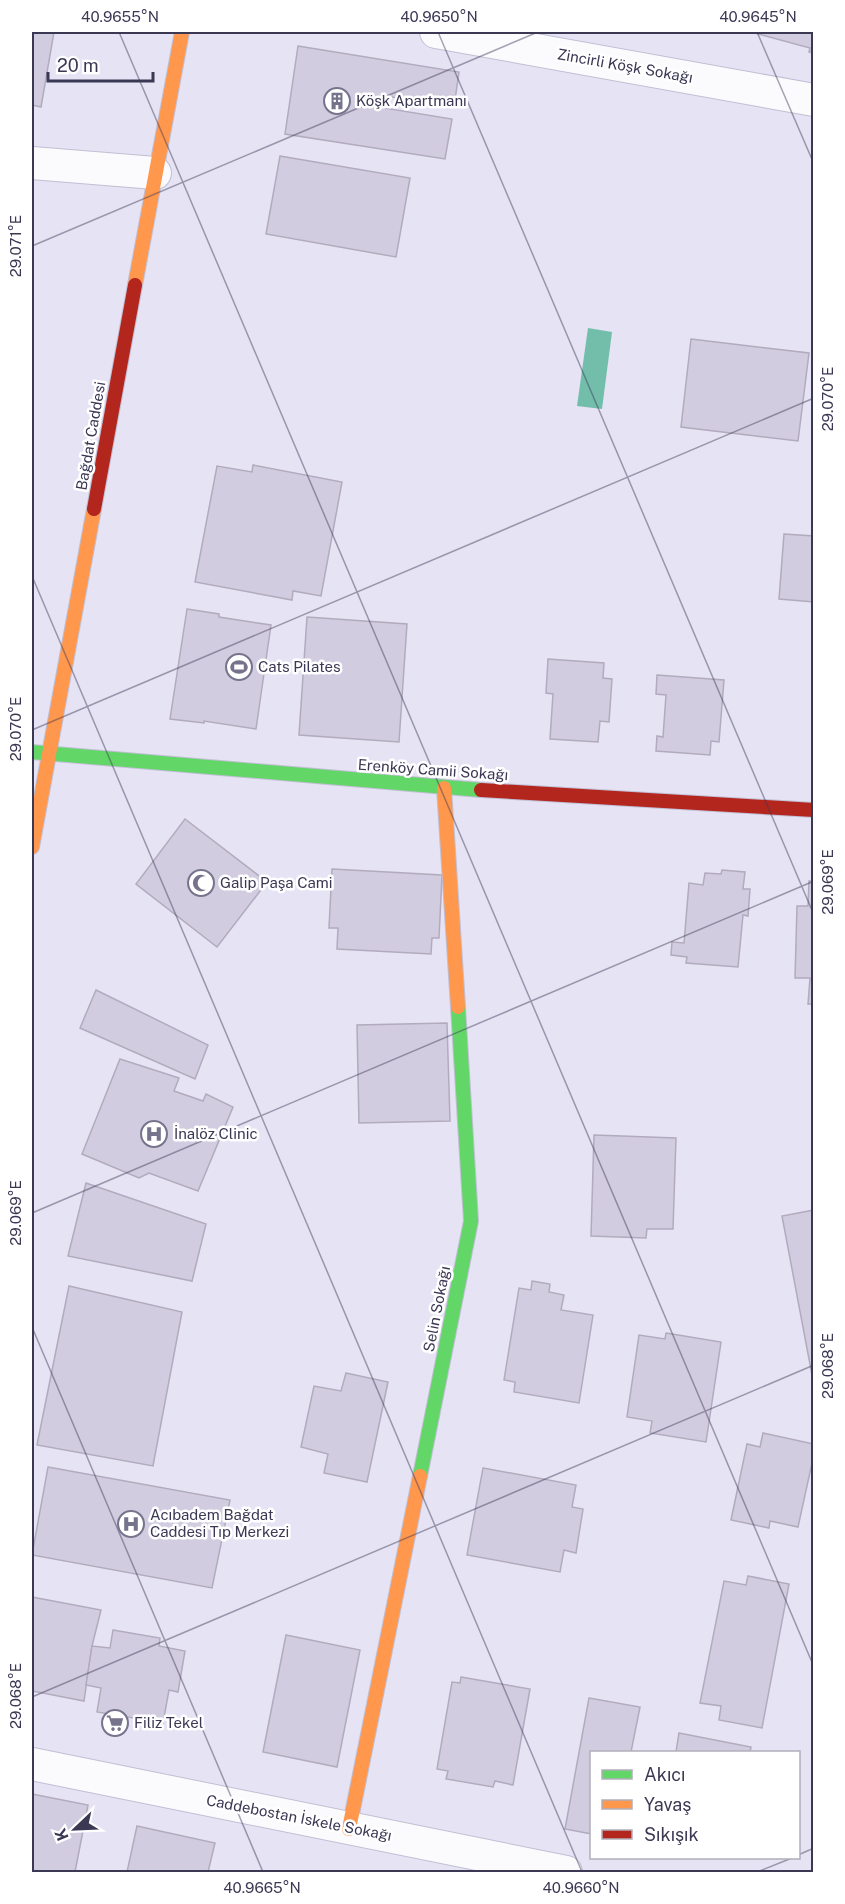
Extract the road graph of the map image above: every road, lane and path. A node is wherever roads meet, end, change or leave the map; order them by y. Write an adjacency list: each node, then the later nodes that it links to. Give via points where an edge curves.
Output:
1 (182, 32): 5 (street, Bağdat Caddesi)
2 (435, 32): 3 (street, Zincirli Köşk Sokağı)
3 (813, 100)
4 (32, 163): 5 (street)
5 (155, 173): 7 (street, Bağdat Caddesi)
6 (32, 752): 7 (street, Erenköy Camii Sokağı)
7 (50, 753): 8 (street, Erenköy Camii Sokağı); 10 (street, Bağdat Caddesi)
8 (444, 788): 9 (street, Erenköy Camii Sokağı); 12 (street, Selin Sokağı, via 471,1221)
9 (813, 810)
10 (32, 847)
11 (32, 1764): 12 (street, Caddebostan İskele Sokağı)
12 (349, 1828): 13 (street, Caddebostan İskele Sokağı)
13 (566, 1872)

